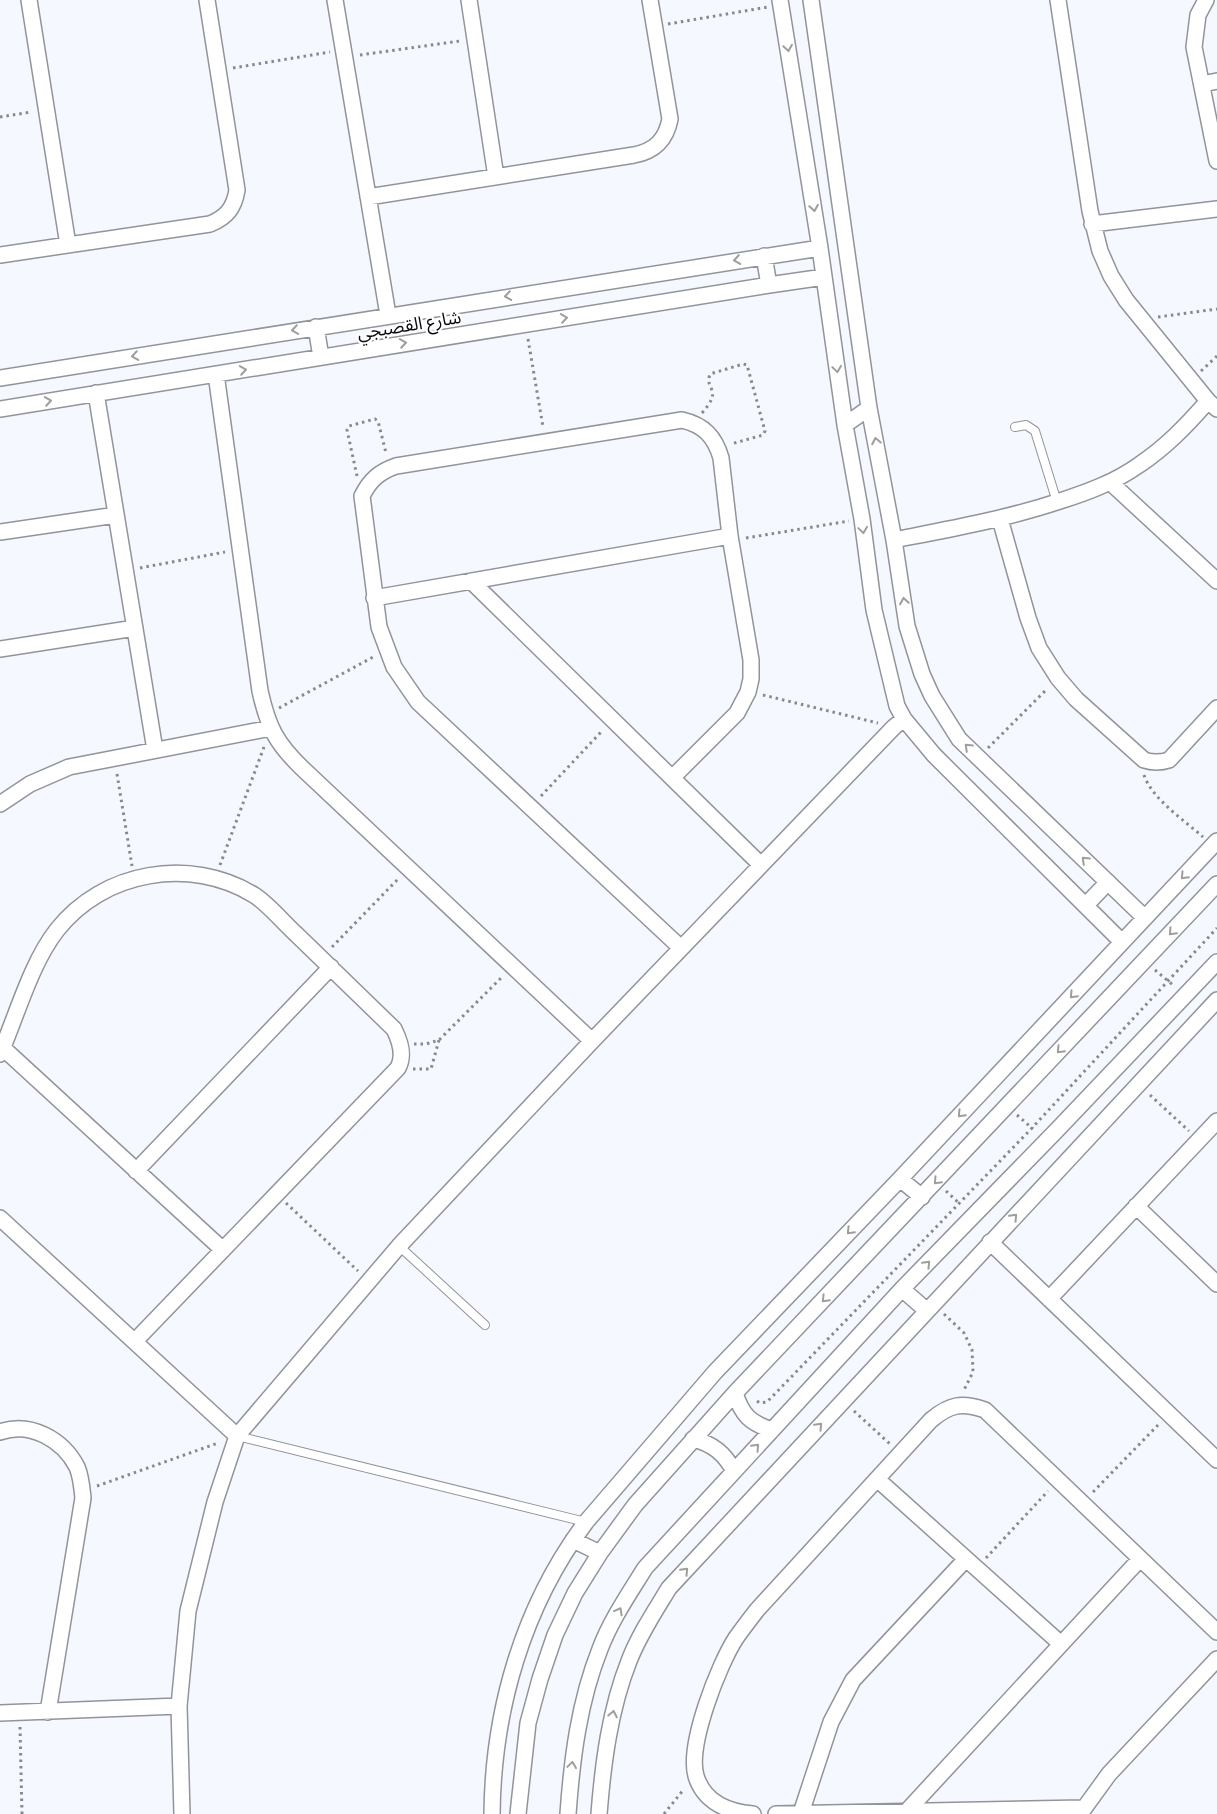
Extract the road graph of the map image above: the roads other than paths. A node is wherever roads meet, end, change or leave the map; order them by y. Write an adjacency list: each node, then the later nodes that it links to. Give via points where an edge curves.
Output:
1 (29, 0): 17 (street)
2 (207, 0): 17 (street, via 237,190 230,212 210,224)
3 (335, 0): 14 (street)
4 (469, 0): 13 (street)
5 (650, 0): 13 (street, via 670,120 662,140 640,154)
6 (811, 0): 30 (street)
7 (1058, 0): 16 (street)
8 (1206, 0): 11 (street, via 1198,16 1194,47)
9 (780, 2): 18 (street, one-way to 18)
10 (1217, 81): 11 (street)
11 (1202, 84): 12 (street)
12 (1217, 161)
13 (496, 177): 14 (street)
14 (368, 197): 23 (street)
15 (1217, 208): 16 (street)
16 (1092, 224): 29 (street, via 1111,276 1126,300)
17 (68, 245): 19 (street)
18 (820, 248): 20 (street, شارع القصبجي); 21 (street)
19 (0, 255)
20 (764, 256): 22 (street); 23 (street, شارع القصبجي, one-way to 23)
21 (824, 277): 22 (street, شارع القصبجي); 32 (street, one-way to 32)
22 (769, 284): 25 (street, شارع القصبجي, one-way to 22)
23 (388, 315): 24 (street, شارع القصبجي)
24 (316, 327): 25 (street); 27 (street, شارع القصبجي, one-way to 27)
25 (321, 357): 26 (street, شارع القصبجي, one-way to 25)
26 (216, 374): 28 (street, شارع القصبجي); 47 (street, via 260,691)
27 (0, 378)
28 (96, 393): 31 (street, شارع القصبجي, one-way to 28); 36 (street)
29 (1213, 405): 34 (street, via 1164,447)
30 (869, 408): 32 (street); 40 (street, one-way to 30)
31 (0, 409)
32 (845, 425): 48 (street, one-way to 48, via 874,610)
33 (1014, 427): 35 (lane, via 1026,425 1035,431)
34 (1111, 483): 35 (street); 42 (street)
35 (1057, 502): 37 (street)
36 (116, 515): 38 (street); 44 (street)
37 (1000, 519): 40 (street); 46 (street, via 1039,648 1076,699 1144,760 1152,763 1169,760)
38 (0, 532)
39 (730, 538): 41 (street); 43 (street, via 718,447 704,428 693,422 682,420 390,468 375,476 362,496); 50 (street, via 751,660 748,692 737,713)
40 (894, 540): 54 (street, one-way to 40, via 978,758 944,718 922,674 908,626)
41 (471, 581): 43 (street); 50 (street)
42 (1217, 581)
43 (374, 598): 59 (street, via 379,628 394,667 418,702)
44 (135, 628): 45 (street); 49 (street)
45 (0, 649)
46 (1217, 708)
47 (268, 722): 49 (street); 63 (street, via 286,753)
48 (899, 723): 53 (street); 56 (street)
49 (155, 750): 51 (street, via 69,767 30,784)
50 (672, 778): 53 (street)
51 (0, 804)
52 (1215, 843): 57 (street, one-way to 57)
53 (761, 865): 59 (street)
54 (1108, 882): 56 (street); 57 (street)
55 (1217, 884): 70 (street, one-way to 70, via 1152,964 941,1186)
56 (1086, 905): 58 (street)
57 (1145, 918): 58 (street)
58 (1122, 942): 69 (street, one-way to 69)
59 (681, 948): 63 (street)
60 (1217, 962): 66 (street)
61 (326, 963): 64 (street, via 255,896 215,878 186,873 149,874 114,885 82,904 56,930 38,962); 68 (street); 75 (street, via 394,1029 400,1040 398,1068)
62 (1217, 1000): 67 (street)
63 (592, 1041): 74 (street)
64 (1, 1051): 68 (street)
65 (1217, 1120): 71 (street)
66 (1052, 1136): 67 (street); 77 (street, one-way to 66)
67 (1077, 1149): 73 (street, one-way to 67)
68 (136, 1171): 75 (street)
69 (900, 1180): 70 (street); 90 (street, one-way to 90, via 715,1372)
70 (922, 1197): 82 (street, one-way to 82)
71 (1136, 1206): 76 (street); 78 (street)
72 (1, 1223): 81 (street)
73 (990, 1242): 78 (street); 79 (street)
74 (399, 1246): 80 (lane); 85 (street)
75 (223, 1250): 81 (street)
76 (1217, 1284)
77 (902, 1289): 79 (street); 83 (street)
78 (1049, 1299): 87 (street)
79 (930, 1307): 107 (street, one-way to 79, via 602,1776 617,1694 629,1660 669,1588)
80 (485, 1325)
81 (135, 1341): 85 (street)
82 (735, 1393): 83 (street, via 747,1418); 86 (street)
83 (772, 1430): 88 (street, one-way to 83)
84 (0, 1432): 99 (street, via 29,1430 50,1437 67,1451 78,1469 82,1491)
85 (237, 1436): 90 (lane); 98 (street, via 215,1502 188,1611)
86 (693, 1439): 88 (street, via 718,1450); 92 (street, via 635,1504)
87 (1217, 1460)
88 (734, 1471): 106 (street, one-way to 88, via 578,1724 600,1649 617,1613 645,1568)
89 (877, 1479): 93 (street, via 942,1410 956,1405 971,1405 985,1410); 94 (street); 108 (street, via 757,1610 736,1638 706,1702 695,1753 696,1775 705,1792 719,1805)
90 (586, 1522): 91 (street)
91 (572, 1540): 92 (street); 104 (street, via 545,1587 524,1635 508,1685 497,1737)
92 (600, 1553): 105 (street, via 555,1635 540,1679 528,1723)
93 (1140, 1559): 95 (street); 96 (street)
94 (971, 1564): 96 (street); 110 (street, via 853,1680 831,1722)
95 (1217, 1632)
96 (1061, 1644): 102 (street)
97 (1217, 1658): 101 (street, via 1108,1774)
98 (179, 1706): 99 (street); 103 (street)
99 (48, 1712): 100 (street)
100 (0, 1713)
101 (1082, 1811): 102 (street)
102 (906, 1812): 110 (street)
103 (182, 1814)
104 (492, 1814)
105 (518, 1814)
106 (568, 1814)
107 (599, 1814)
108 (753, 1814)
109 (776, 1814): 110 (street)
110 (801, 1814)

